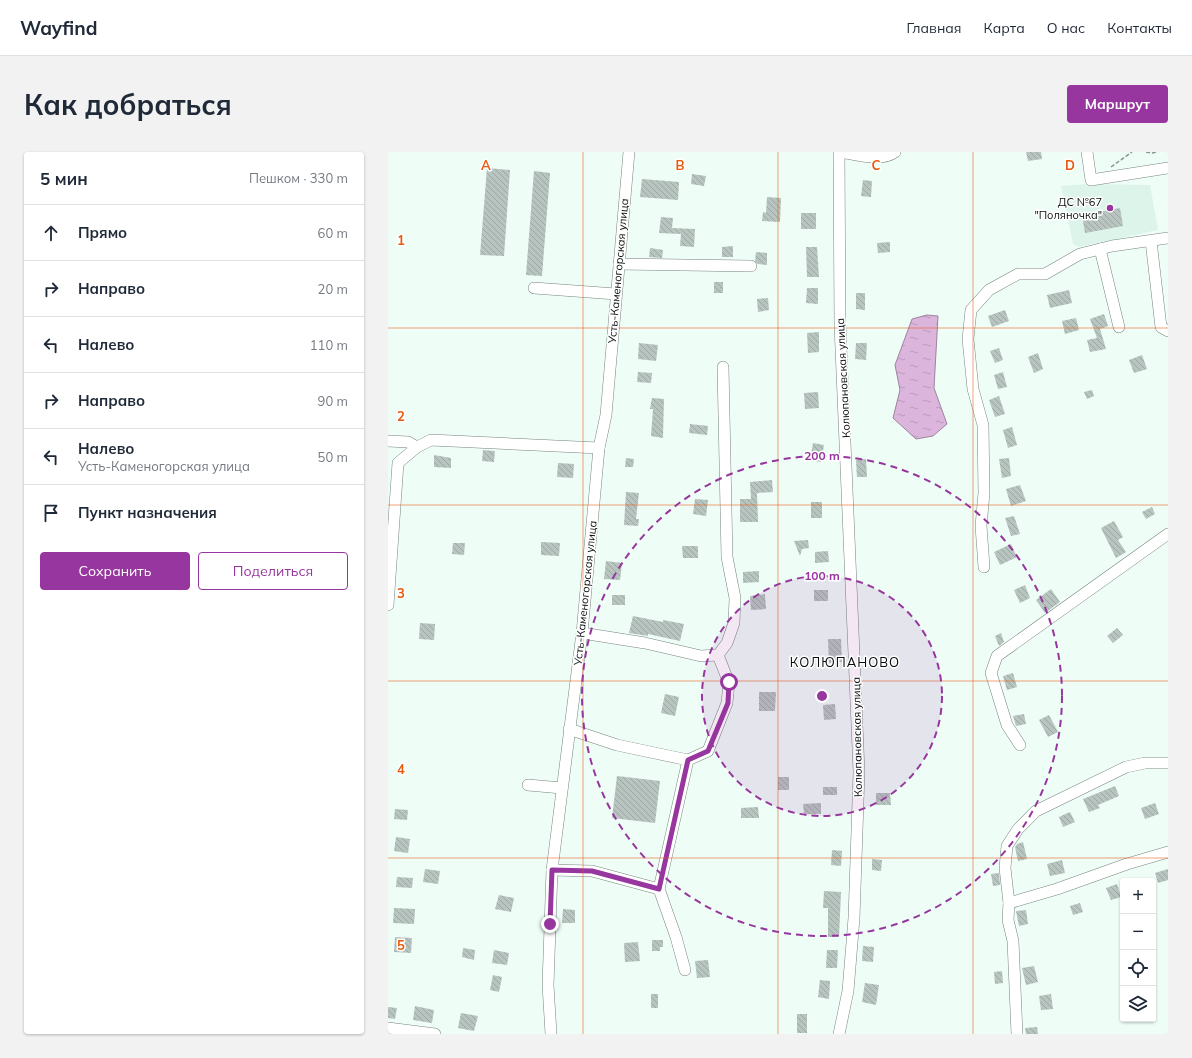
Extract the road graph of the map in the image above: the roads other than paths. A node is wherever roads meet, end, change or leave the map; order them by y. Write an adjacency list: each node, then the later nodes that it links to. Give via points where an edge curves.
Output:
1 (629, 152): 9 (street, Усть-Каменогорская улица)
2 (840, 152): 3 (street, via 864,156 890,156); 39 (street, Колюпановская улица, via 840,325 859,772 854,918 848,991)
3 (896, 152)
4 (1087, 152): 5 (street, via 1092,180)
5 (1168, 168)
6 (1168, 238): 7 (street)
7 (1150, 241): 8 (street); 14 (street, via 1161,327)
8 (1100, 249): 13 (street); 20 (street, via 1080,254 1044,274 1018,274 989,290 971,310 968,339 973,389 983,425 984,493 981,526)
9 (619, 264): 10 (street); 12 (street, Усть-Каменогорская улица)
10 (751, 266)
11 (534, 288): 12 (street)
12 (616, 294): 18 (street, Усть-Каменогорская улица, via 606,415)
13 (1118, 327)
14 (1168, 331)
15 (723, 367): 24 (street, via 726,551 735,598 734,623 727,643)
16 (388, 441): 17 (street, via 408,442)
17 (417, 447): 18 (street, via 431,440); 21 (street, via 398,463)
18 (599, 448): 23 (street, Усть-Каменогорская улица)
19 (1168, 534): 26 (street, via 997,656 991,672 1007,725)
20 (984, 567)
21 (389, 577): 22 (street)
22 (388, 605)
23 (582, 633): 24 (street, via 645,643 701,656); 25 (street, Усть-Каменогорская улица)
24 (718, 655): 27 (street, via 729,682 728,703 708,751)
25 (569, 729): 27 (street, via 617,745); 30 (street, Усть-Каменогорская улица)
26 (1020, 745)
27 (688, 760): 33 (street)
28 (1168, 763): 34 (street, via 1145,763 1126,767 1036,811 1018,829 1007,846 1005,868)
29 (528, 785): 30 (street)
30 (562, 788): 32 (street, Усть-Каменогорская улица)
31 (1168, 852): 34 (street)
32 (552, 870): 33 (street, via 592,871); 38 (street, Усть-Каменогорская улица, via 548,985)
33 (659, 889): 35 (street)
34 (1009, 902): 40 (street, via 1008,920 1013,941)
35 (685, 970)
36 (388, 1028): 37 (street)
37 (435, 1034)
38 (551, 1034)
39 (839, 1034)
40 (1017, 1034)

